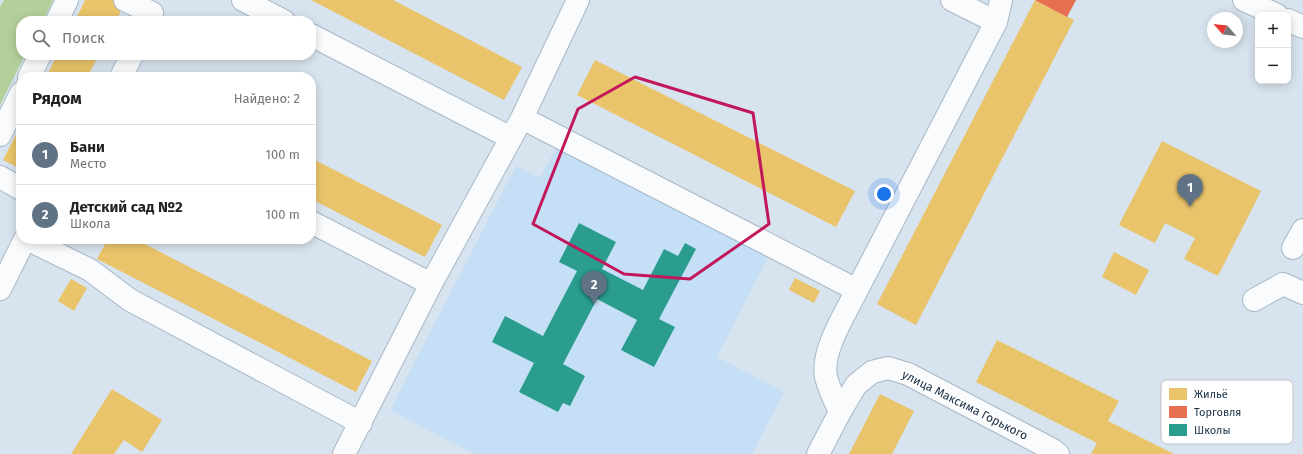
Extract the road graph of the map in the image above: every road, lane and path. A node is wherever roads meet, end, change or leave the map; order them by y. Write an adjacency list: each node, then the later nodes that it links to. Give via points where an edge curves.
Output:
1 (67, 0): 10 (street)
2 (125, 0): 8 (street)
3 (243, 0): 11 (street)
4 (578, 0): 21 (street)
5 (952, 0): 13 (street)
6 (1000, 0): 13 (street)
7 (1244, 0): 9 (street)
8 (153, 11)
9 (1270, 12)
10 (59, 16)
11 (274, 16)
12 (1291, 21): 14 (street)
13 (996, 22): 31 (street)
14 (1303, 27)
15 (316, 38): 23 (street)
16 (38, 60): 18 (street)
17 (130, 60): 19 (street)
18 (32, 72)
19 (124, 72)
20 (16, 103): 22 (street)
21 (522, 118): 23 (street); 31 (street)
22 (0, 135)
23 (511, 138): 29 (street)
24 (0, 177): 25 (street)
25 (16, 186)
26 (316, 225): 29 (street)
27 (23, 244): 30 (street)
28 (36, 244): 35 (street, via 90,270 130,300)
29 (431, 284): 35 (street)
30 (0, 289)
31 (857, 290): 34 (street, via 827,351 826,376)
32 (1303, 293): 33 (street, via 1283,284)
33 (1254, 300)
34 (840, 412): 37 (street, улица Максима Горького); 38 (street, улица Максима Горького, via 856,385 872,372 888,368 908,374)
35 (361, 423): 36 (street)
36 (344, 454)
37 (818, 454)
38 (1058, 454)

